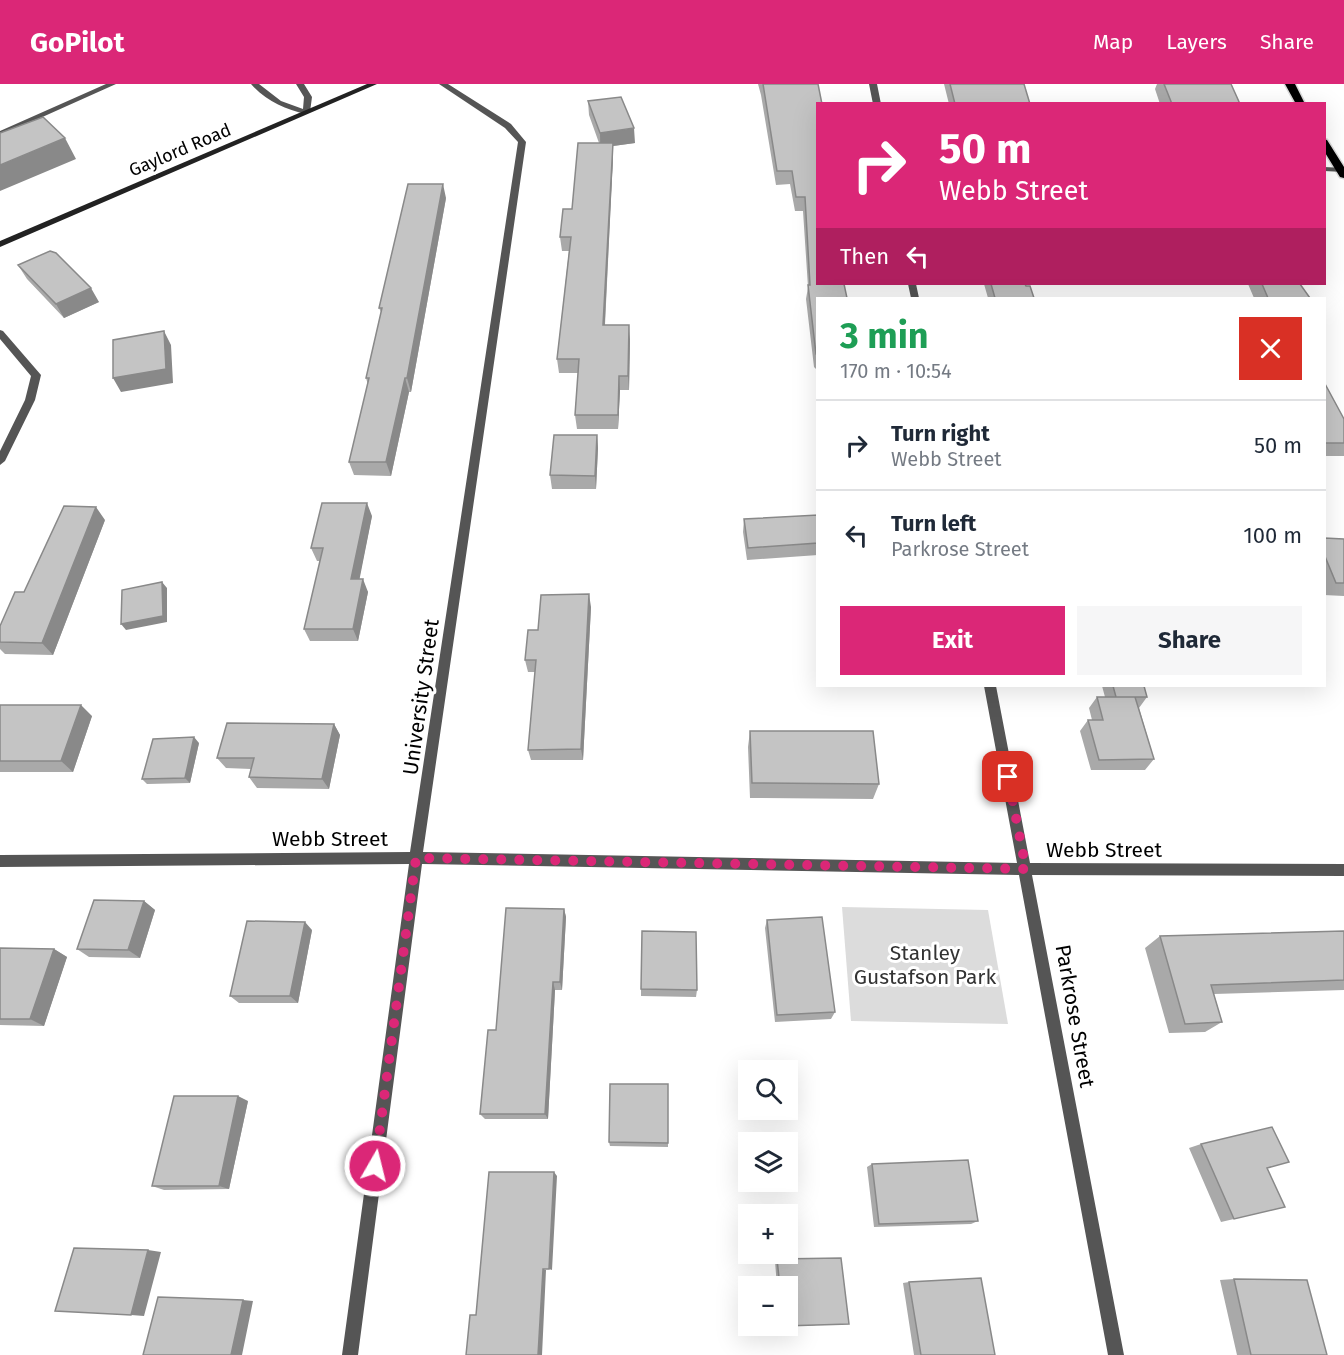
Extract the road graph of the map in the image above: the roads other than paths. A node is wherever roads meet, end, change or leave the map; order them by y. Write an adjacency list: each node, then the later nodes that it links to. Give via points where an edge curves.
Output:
1 (112, 84): 11 (street)
2 (255, 84): 10 (street, via 282,106)
3 (300, 84): 10 (street, via 308,97)
4 (374, 84): 10 (street, Gaylord Road)
5 (443, 84): 19 (street, University Street, via 508,126 522,142)
6 (873, 84): 8 (street)
7 (1290, 84): 9 (main road)
8 (877, 102)
9 (1300, 102)
10 (306, 112): 15 (street, Gaylord Road)
11 (0, 134)
12 (1326, 145): 14 (main road)
13 (1326, 169): 14 (street)
14 (1343, 171)
15 (0, 244)
16 (0, 333): 17 (street, via 36,375 30,400)
17 (0, 461)
18 (990, 687): 21 (street, Parkrose Street)
19 (416, 858): 20 (street, Webb Street); 21 (street, Webb Street); 23 (street, University Street)
20 (0, 861)
21 (1026, 869): 22 (street, Webb Street); 24 (street, Parkrose Street)
22 (1344, 870)
23 (350, 1355)
24 (1116, 1355)

